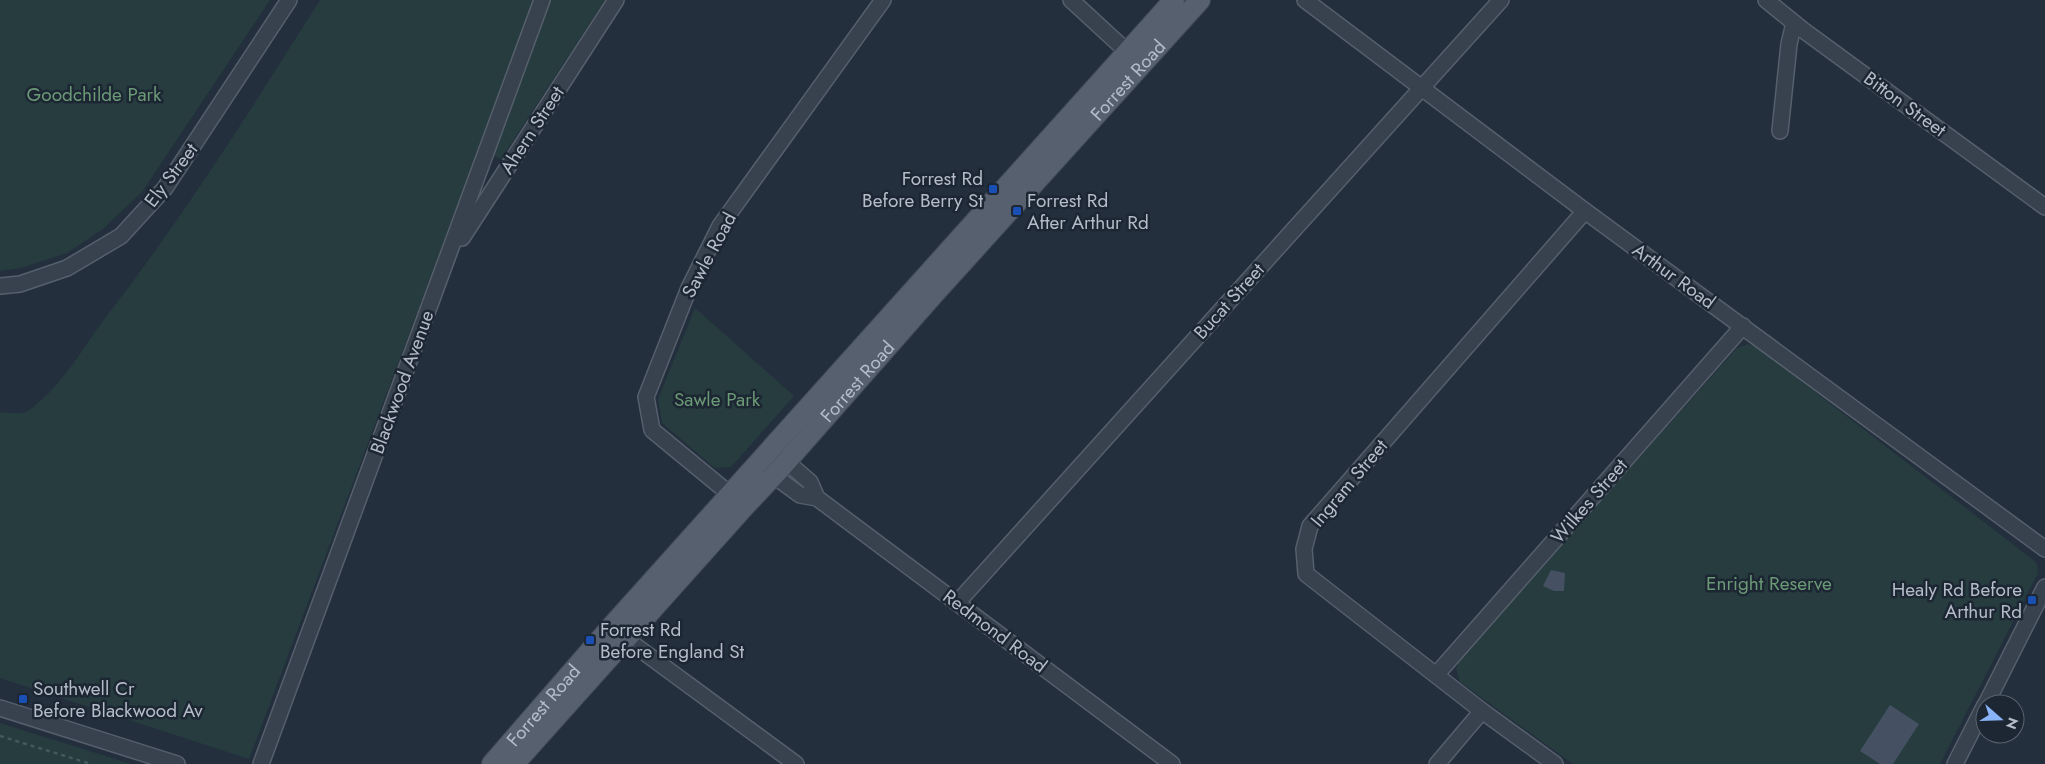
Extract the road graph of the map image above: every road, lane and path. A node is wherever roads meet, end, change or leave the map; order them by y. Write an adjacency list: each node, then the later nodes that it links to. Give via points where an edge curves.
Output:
1 (289, 0): 18 (street, Ely Street, via 165,188 122,236 67,268 20,284)
2 (542, 0): 17 (street, Blackwood Avenue)
3 (616, 0): 17 (street, Ahern Street)
4 (883, 0): 21 (street, Sawle Road, via 720,226 689,288 646,397 652,430)
5 (1071, 0): 12 (street)
6 (1174, 0): 12 (main road, Forrest Road)
7 (1200, 0): 12 (main road, Forrest Road)
8 (1305, 0): 13 (street, Arthur Road)
9 (1501, 0): 13 (street, Bucat Street)
10 (1766, 0): 11 (street, Bitton Street)
11 (1794, 23): 14 (street); 15 (street, Bitton Street)
12 (1134, 58): 20 (main road, Forrest Road, via 934,294)
13 (1420, 88): 16 (street, Arthur Road); 24 (street, Bucat Street)
14 (1780, 131)
15 (2045, 207)
16 (1585, 211): 19 (street, Arthur Road); 26 (street, Ingram Street, via 1310,526 1304,550 1306,574)
17 (447, 260): 34 (street, Blackwood Avenue)
18 (0, 286)
19 (1743, 326): 22 (street, Arthur Road); 26 (street, Wilkes Street)
20 (772, 463): 21 (main road, Forrest Road); 24 (street, Redmond Road, via 810,482 817,498)
21 (738, 501): 25 (main road, Forrest Road)
22 (2045, 549)
23 (2045, 587): 27 (street)
24 (957, 603): 38 (street, Redmond Road)
25 (618, 633): 35 (main road, Forrest Road); 36 (main road, Forrest Road); 37 (street)
26 (1436, 676): 29 (street, Ingram Street)
27 (1991, 694)
28 (0, 708): 33 (street)
29 (1482, 712): 39 (street); 40 (street, Ingram Street)
30 (1975, 725): 41 (street)
31 (0, 736): 32 (path)
32 (91, 764)
33 (177, 764)
34 (261, 764)
35 (492, 764)
36 (514, 764)
37 (796, 764)
38 (1172, 764)
39 (1437, 764)
40 (1555, 764)
41 (1955, 764)

